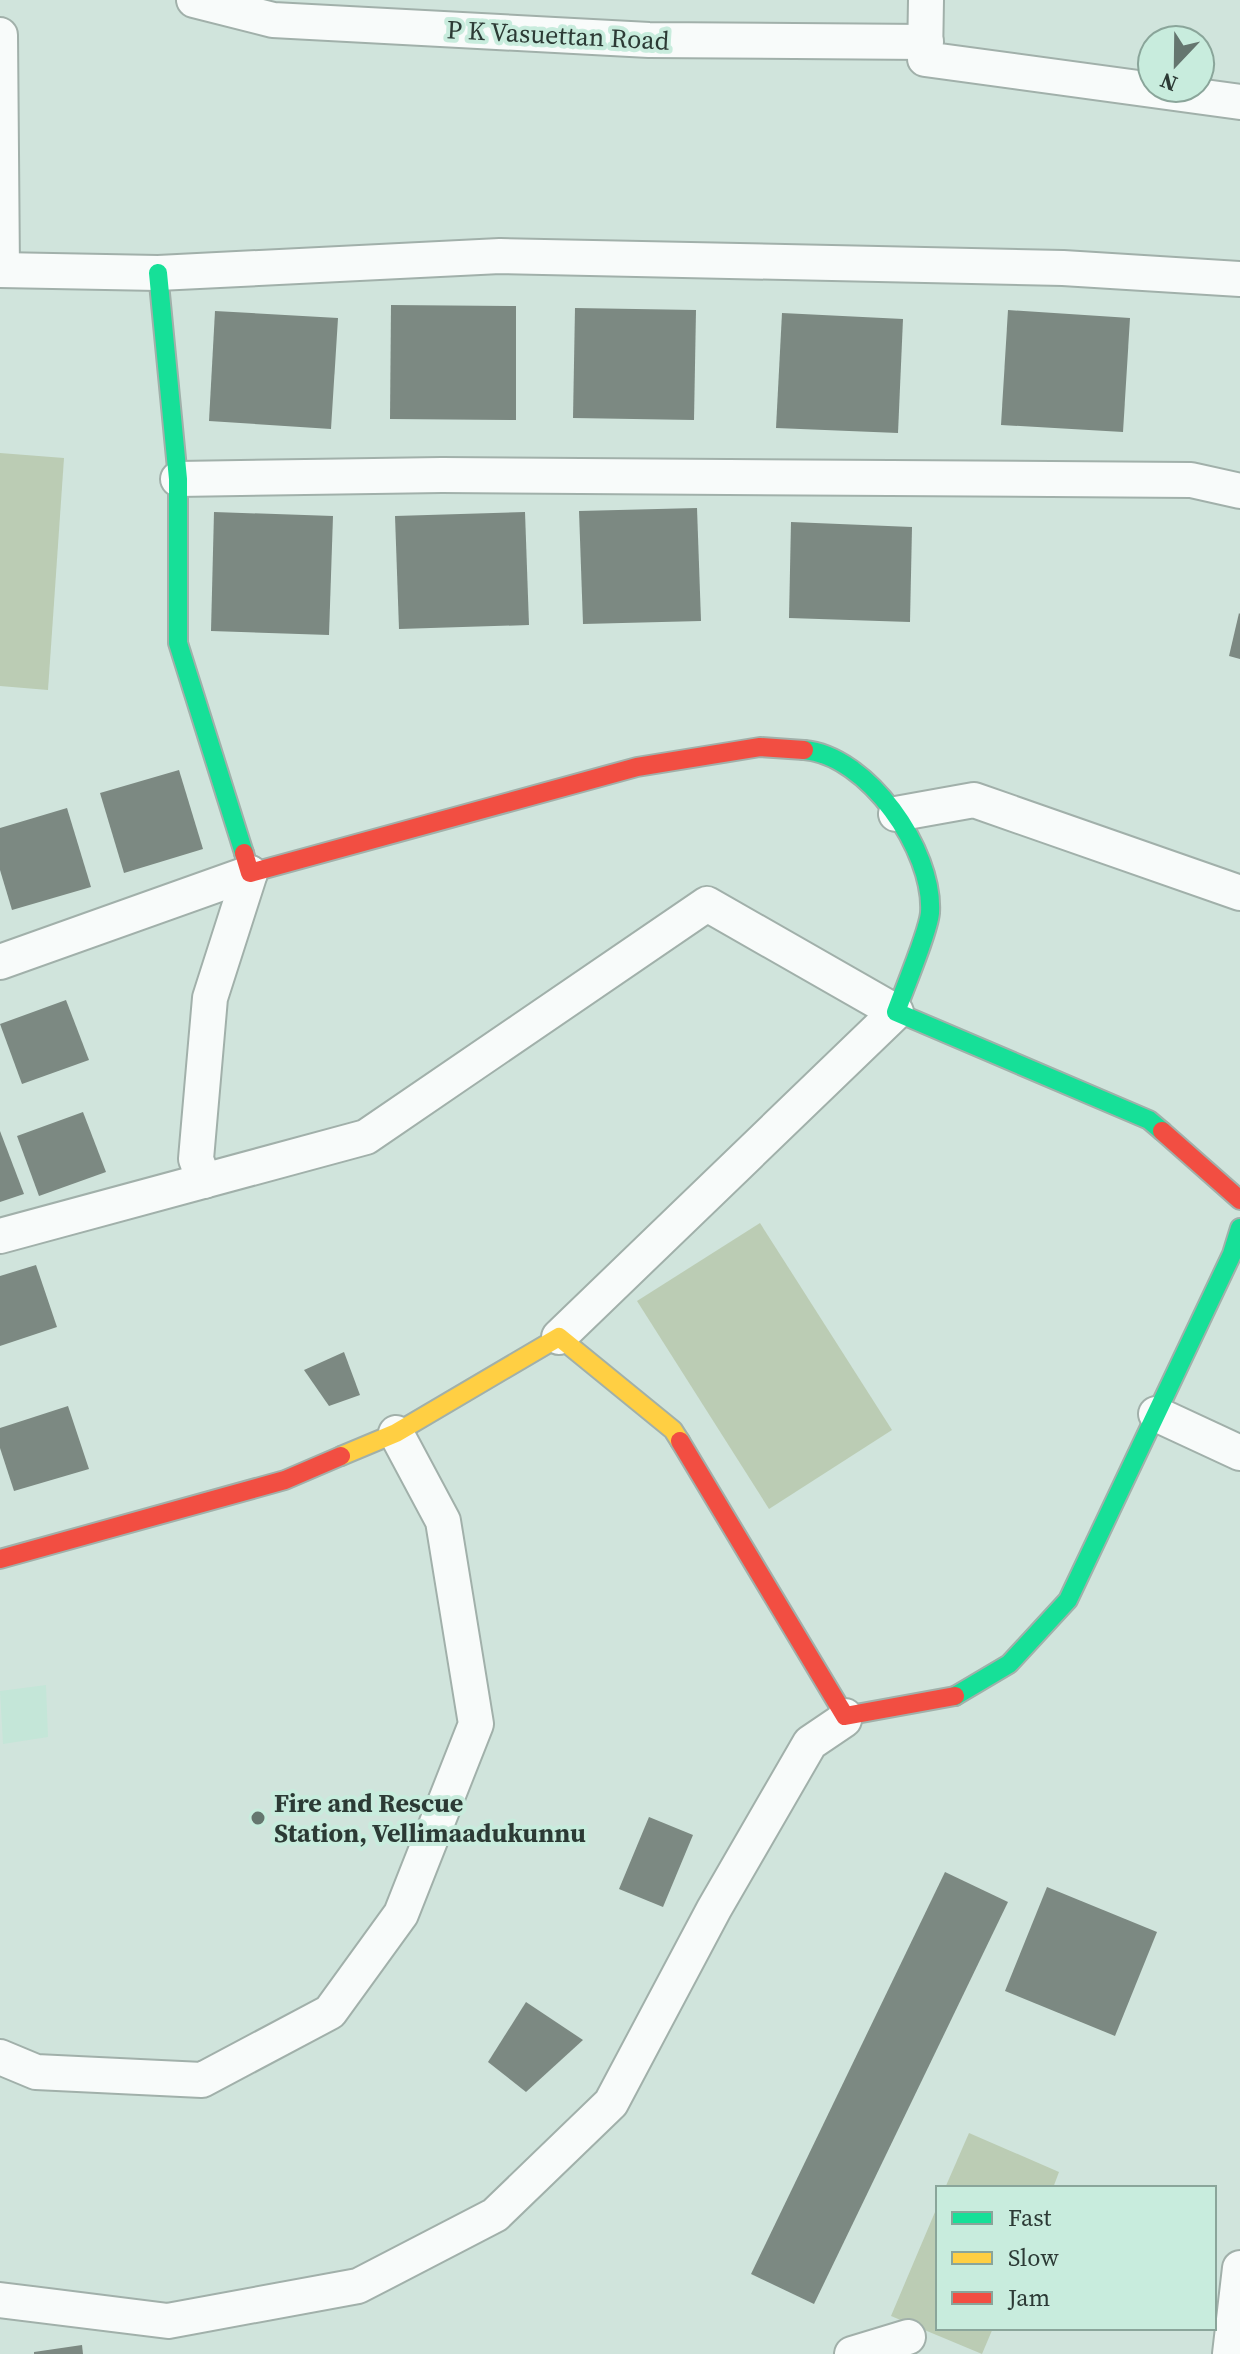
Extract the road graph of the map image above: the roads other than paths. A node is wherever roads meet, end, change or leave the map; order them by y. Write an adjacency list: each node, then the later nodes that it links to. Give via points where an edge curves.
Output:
1 (194, 0): 4 (street, P K Vasuettan Road, via 273,20 649,40)
2 (926, 0): 4 (street)
3 (0, 35): 6 (street)
4 (926, 42): 5 (street, via 925,59)
5 (1240, 102)
6 (1, 270): 7 (street)
7 (158, 273): 8 (street, via 500,256 1063,268); 9 (street)
8 (1240, 279)
9 (178, 479): 10 (street, via 1160,479); 12 (street, via 178,643)
10 (1240, 491)
11 (896, 814): 12 (street, via 888,800 824,752 760,747 637,767); 13 (street, via 974,800); 15 (street, via 921,859 930,913)
12 (250, 873): 14 (street); 16 (street, via 210,998 196,1159)
13 (1240, 893)
14 (0, 962)
15 (896, 1012): 16 (street, via 707,904 366,1137); 17 (street, via 1149,1120); 20 (street)
16 (204, 1181): 19 (street)
17 (1240, 1200)
18 (1240, 1228): 21 (street)
19 (0, 1236)
20 (559, 1337): 22 (street); 25 (street, via 673,1430)
21 (1156, 1414): 23 (street); 25 (street, via 1068,1600 1009,1664 954,1697)
22 (396, 1433): 24 (street, via 285,1480); 26 (street, via 443,1521 476,1724 401,1914 330,2012 202,2080 36,2072)
23 (1240, 1453)
24 (0, 1559)
25 (845, 1716): 28 (street, via 810,1743 611,2103 495,2215 358,2286 168,2321)
26 (0, 2057)
27 (1240, 2268): 31 (street)
28 (0, 2300)
29 (908, 2337): 30 (street)
30 (852, 2354)
31 (1230, 2354)

